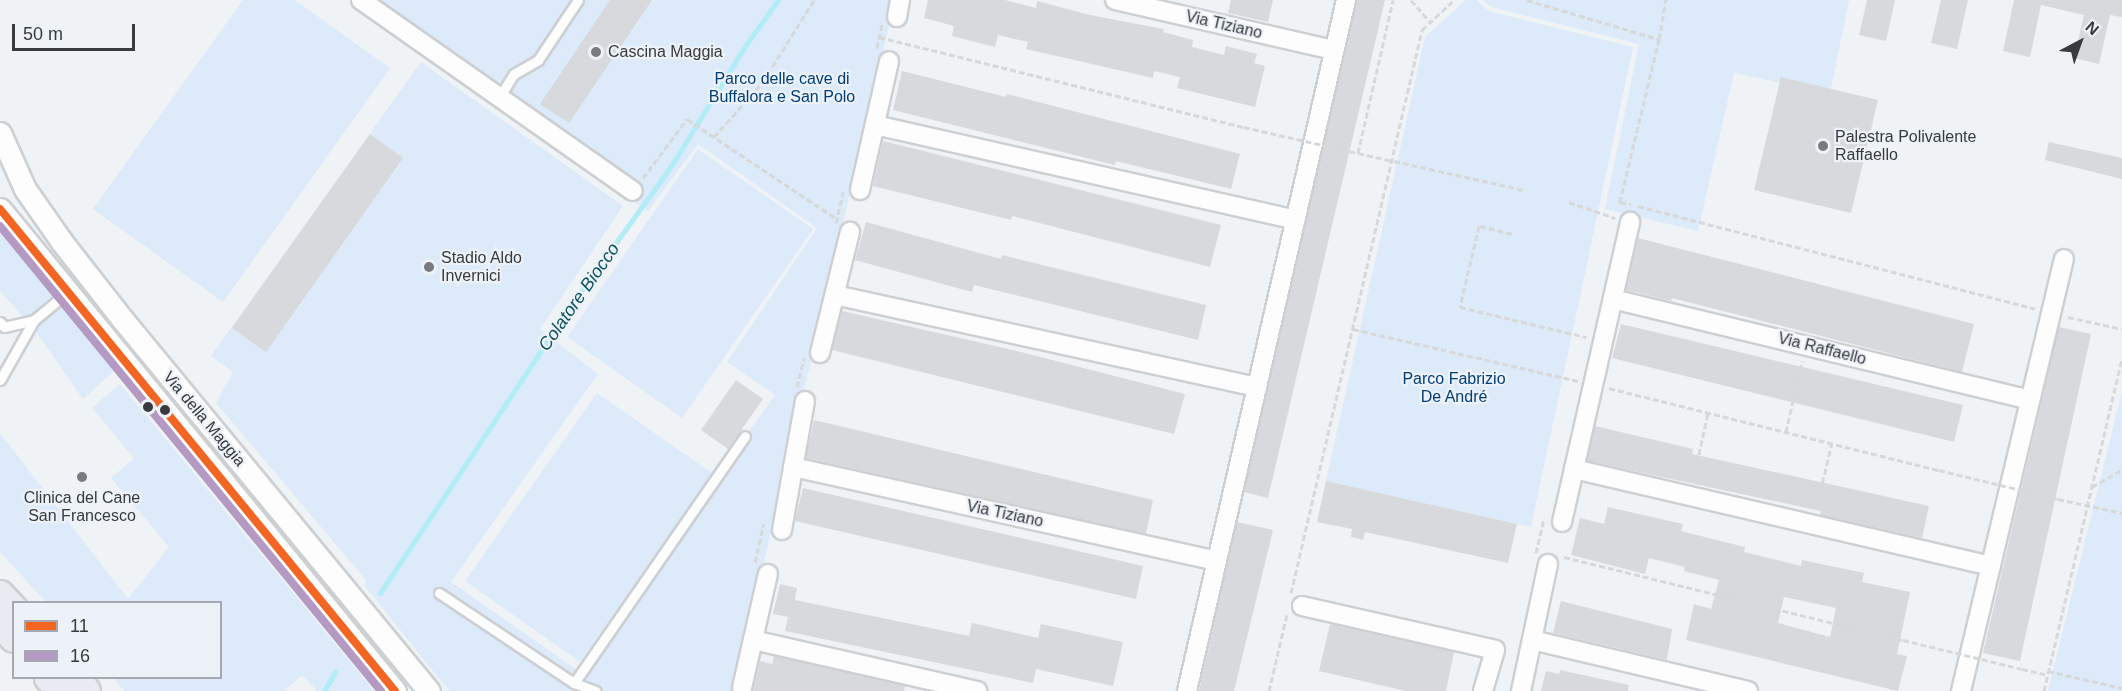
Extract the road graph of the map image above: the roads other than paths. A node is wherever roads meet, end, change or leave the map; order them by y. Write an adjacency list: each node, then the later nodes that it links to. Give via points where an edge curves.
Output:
1 (361, 0): 7 (street)
2 (578, 0): 7 (lane, via 538,60 514,74)
3 (1114, 0): 5 (street, Via Tiziano)
4 (1346, 0): 5 (street)
5 (1334, 50): 13 (street)
6 (889, 61): 8 (street)
7 (500, 96): 11 (street)
8 (875, 125): 10 (street); 13 (street)
9 (0, 133): 17 (street, Via della Maggia)
10 (860, 190)
11 (633, 191)
12 (0, 209): 17 (street, Via della Maggia)
13 (1295, 220): 25 (street)
14 (1623, 220): 20 (street)
15 (850, 232): 18 (street)
16 (2064, 259): 26 (street)
17 (64, 267): 19 (street, Via della Maggia); 19 (street, Via della Maggia)
18 (835, 295): 23 (street); 25 (street)
19 (85, 297): 21 (lane); 51 (street, Via della Maggia); 52 (street, Via della Maggia)
20 (1613, 299): 26 (street, Via Raffaello); 30 (street)
21 (34, 320): 22 (lane, via 4,327); 24 (lane)
22 (0, 322)
23 (820, 353)
24 (0, 380)
25 (1257, 387): 34 (street)
26 (2030, 400): 35 (street)
27 (805, 401): 29 (street)
28 (745, 436): 47 (lane)
29 (793, 467): 32 (street); 34 (street, Via Tiziano)
30 (1574, 469): 31 (street); 35 (street)
31 (1562, 522)
32 (782, 530)
33 (1548, 556): 44 (street)
34 (1217, 561): 55 (street)
35 (1991, 566): 59 (street)
36 (768, 574): 43 (street)
37 (439, 593): 47 (lane)
38 (0, 595): 40 (highway)
39 (1293, 604): 56 (street, via 1495,650)
40 (12, 608)
41 (0, 622): 42 (highway)
42 (12, 636)
43 (753, 640): 48 (street); 54 (street)
44 (1532, 640): 57 (street); 58 (street)
45 (50, 679): 49 (highway)
46 (76, 679): 50 (highway)
47 (574, 683): 53 (lane)
48 (742, 688)
49 (60, 691)
50 (86, 691)
51 (395, 691)
52 (429, 691)
53 (596, 691)
54 (977, 691)
55 (1187, 691)
56 (1483, 691)
57 (1521, 691)
58 (1748, 691)
59 (1961, 691)

